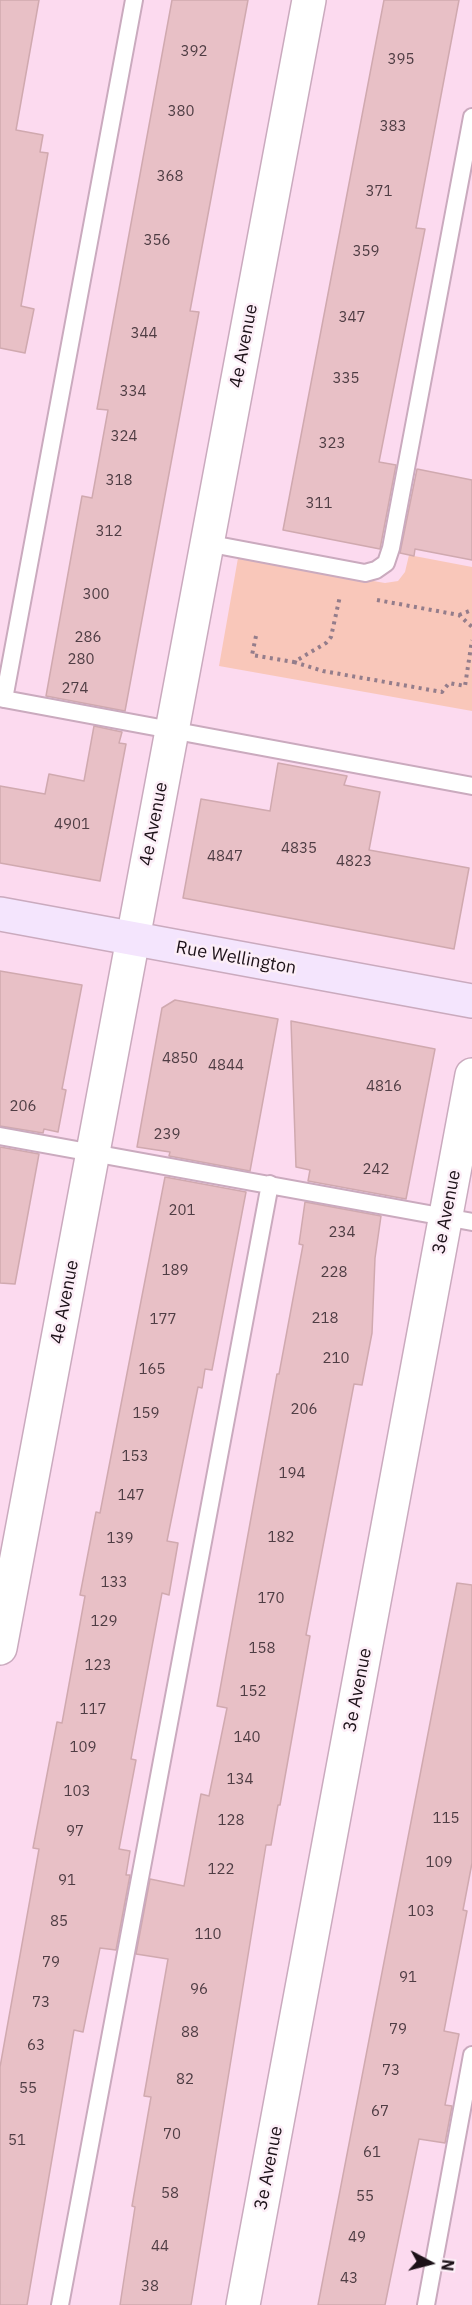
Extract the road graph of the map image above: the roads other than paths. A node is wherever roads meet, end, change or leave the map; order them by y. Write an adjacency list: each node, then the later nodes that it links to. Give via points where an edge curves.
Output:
1 (134, 0): 5 (lane)
2 (309, 0): 4 (street, 4e Avenue)
3 (472, 117): 4 (lane, via 392,548 386,563 365,573)
4 (207, 543): 6 (street, 4e Avenue)
5 (2, 698): 6 (lane)
6 (171, 732): 7 (lane); 9 (street, 4e Avenue)
7 (472, 786)
8 (0, 914): 9 (main road, Rue Wellington)
9 (133, 939): 10 (main road, Rue Wellington); 13 (street, 4e Avenue)
10 (472, 1002)
11 (472, 1075): 15 (street, 3e Avenue)
12 (0, 1136): 13 (lane)
13 (93, 1152): 14 (lane); 16 (street, 4e Avenue)
14 (270, 1184): 15 (lane); 18 (lane)
15 (459, 1219): 19 (street, 3e Avenue)
16 (0, 1648)
17 (472, 2055): 20 (lane)
18 (60, 2305)
19 (243, 2305)
20 (426, 2305)

